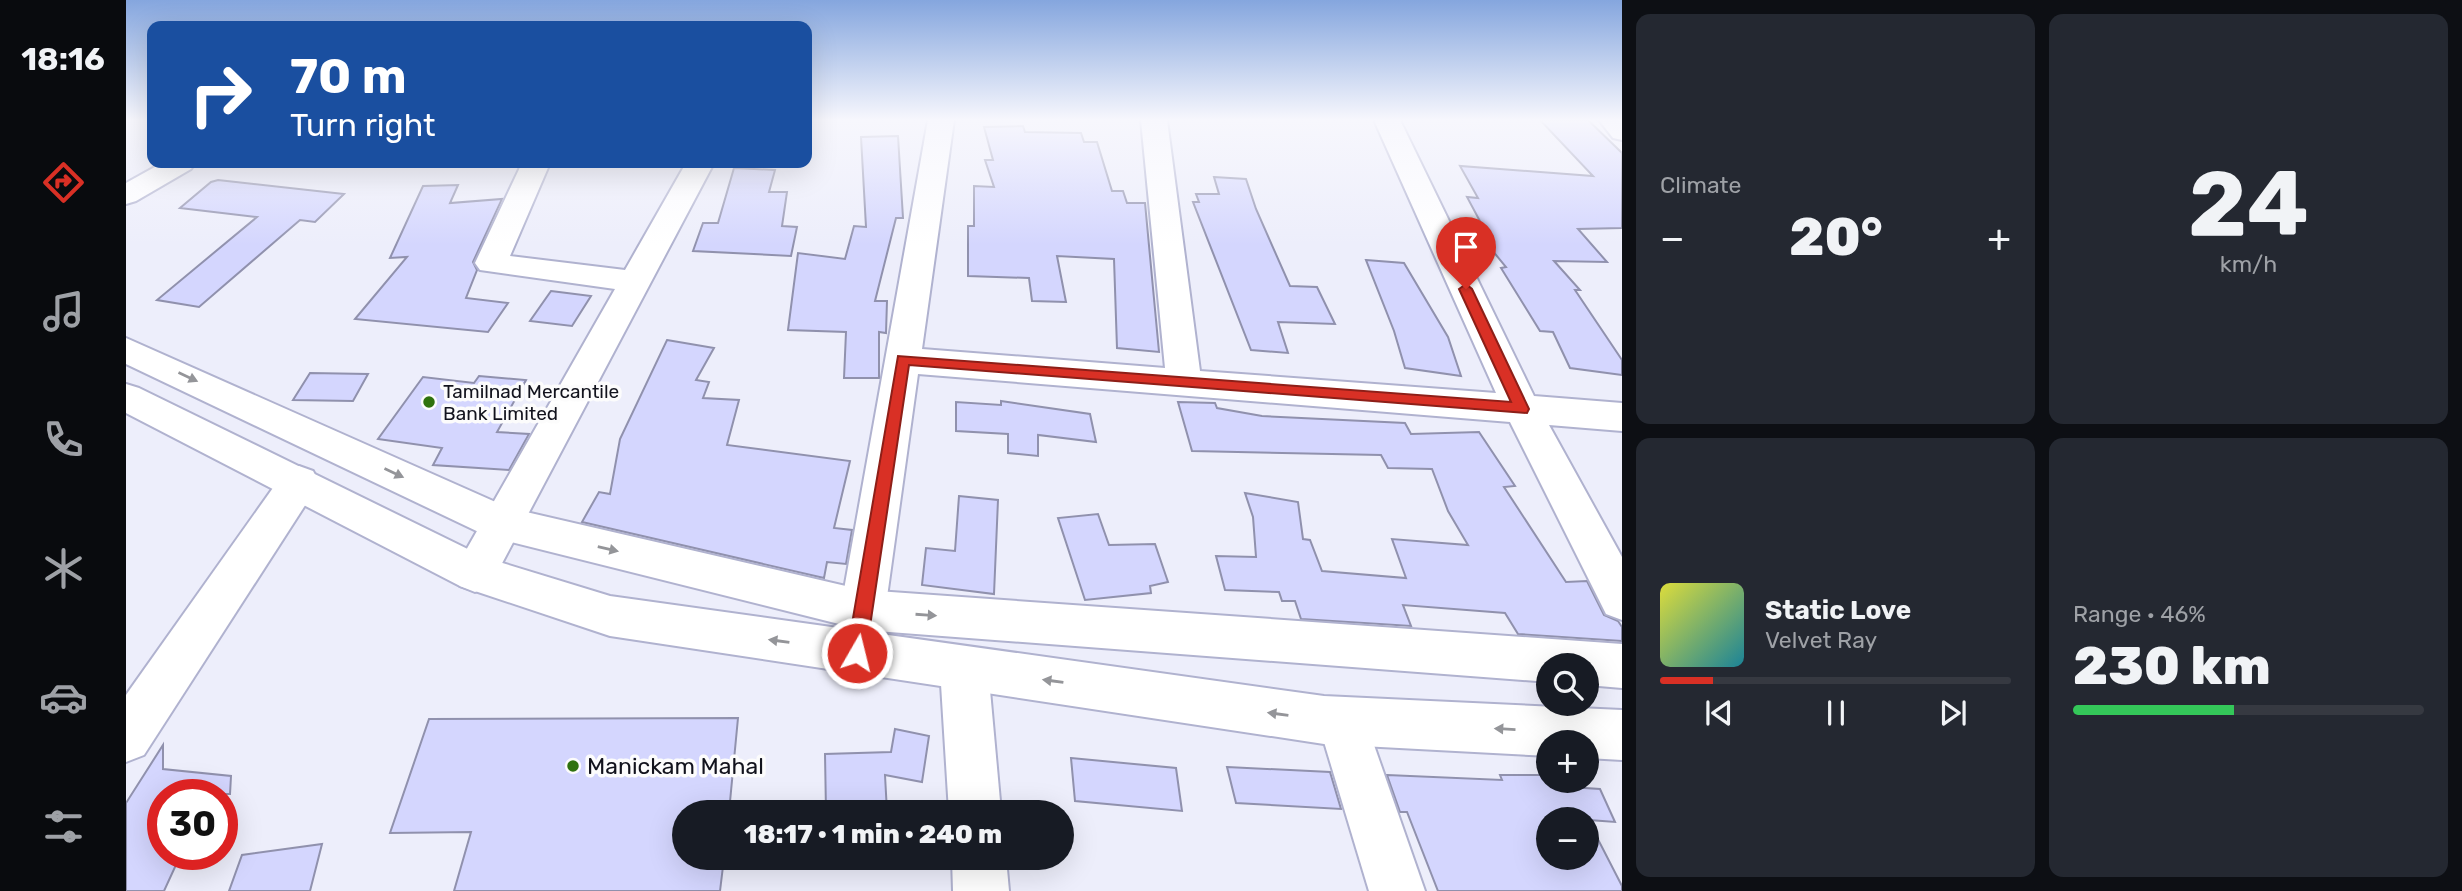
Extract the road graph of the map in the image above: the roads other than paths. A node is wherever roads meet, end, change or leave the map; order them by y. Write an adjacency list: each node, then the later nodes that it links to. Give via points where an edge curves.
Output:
1 (934, 162): 10 (street)
2 (1159, 162): 11 (street)
3 (1406, 162): 13 (street)
4 (172, 168): 7 (street)
5 (534, 168): 8 (street, via 491,263)
6 (697, 168): 8 (street)
7 (126, 195)
8 (635, 281): 16 (street)
9 (126, 350): 16 (street, one-way to 16)
10 (903, 360): 11 (street); 19 (street)
11 (1184, 382): 13 (street)
12 (126, 397): 15 (street)
13 (1521, 409): 14 (street); 18 (street)
14 (1622, 417)
15 (299, 482): 17 (street); 24 (street)
16 (502, 524): 17 (street); 19 (street, one-way to 19)
17 (475, 573): 19 (street, one-way to 17, via 610,616)
18 (1622, 600)
19 (860, 631): 20 (street, one-way to 20); 21 (street)
20 (1622, 666)
21 (964, 668): 22 (street, one-way to 21); 25 (street)
22 (1343, 722): 23 (street, one-way to 22); 28 (street)
23 (1622, 735)
24 (126, 737)
25 (974, 800)
26 (980, 870): 27 (street)
27 (981, 891)
28 (1397, 891)

